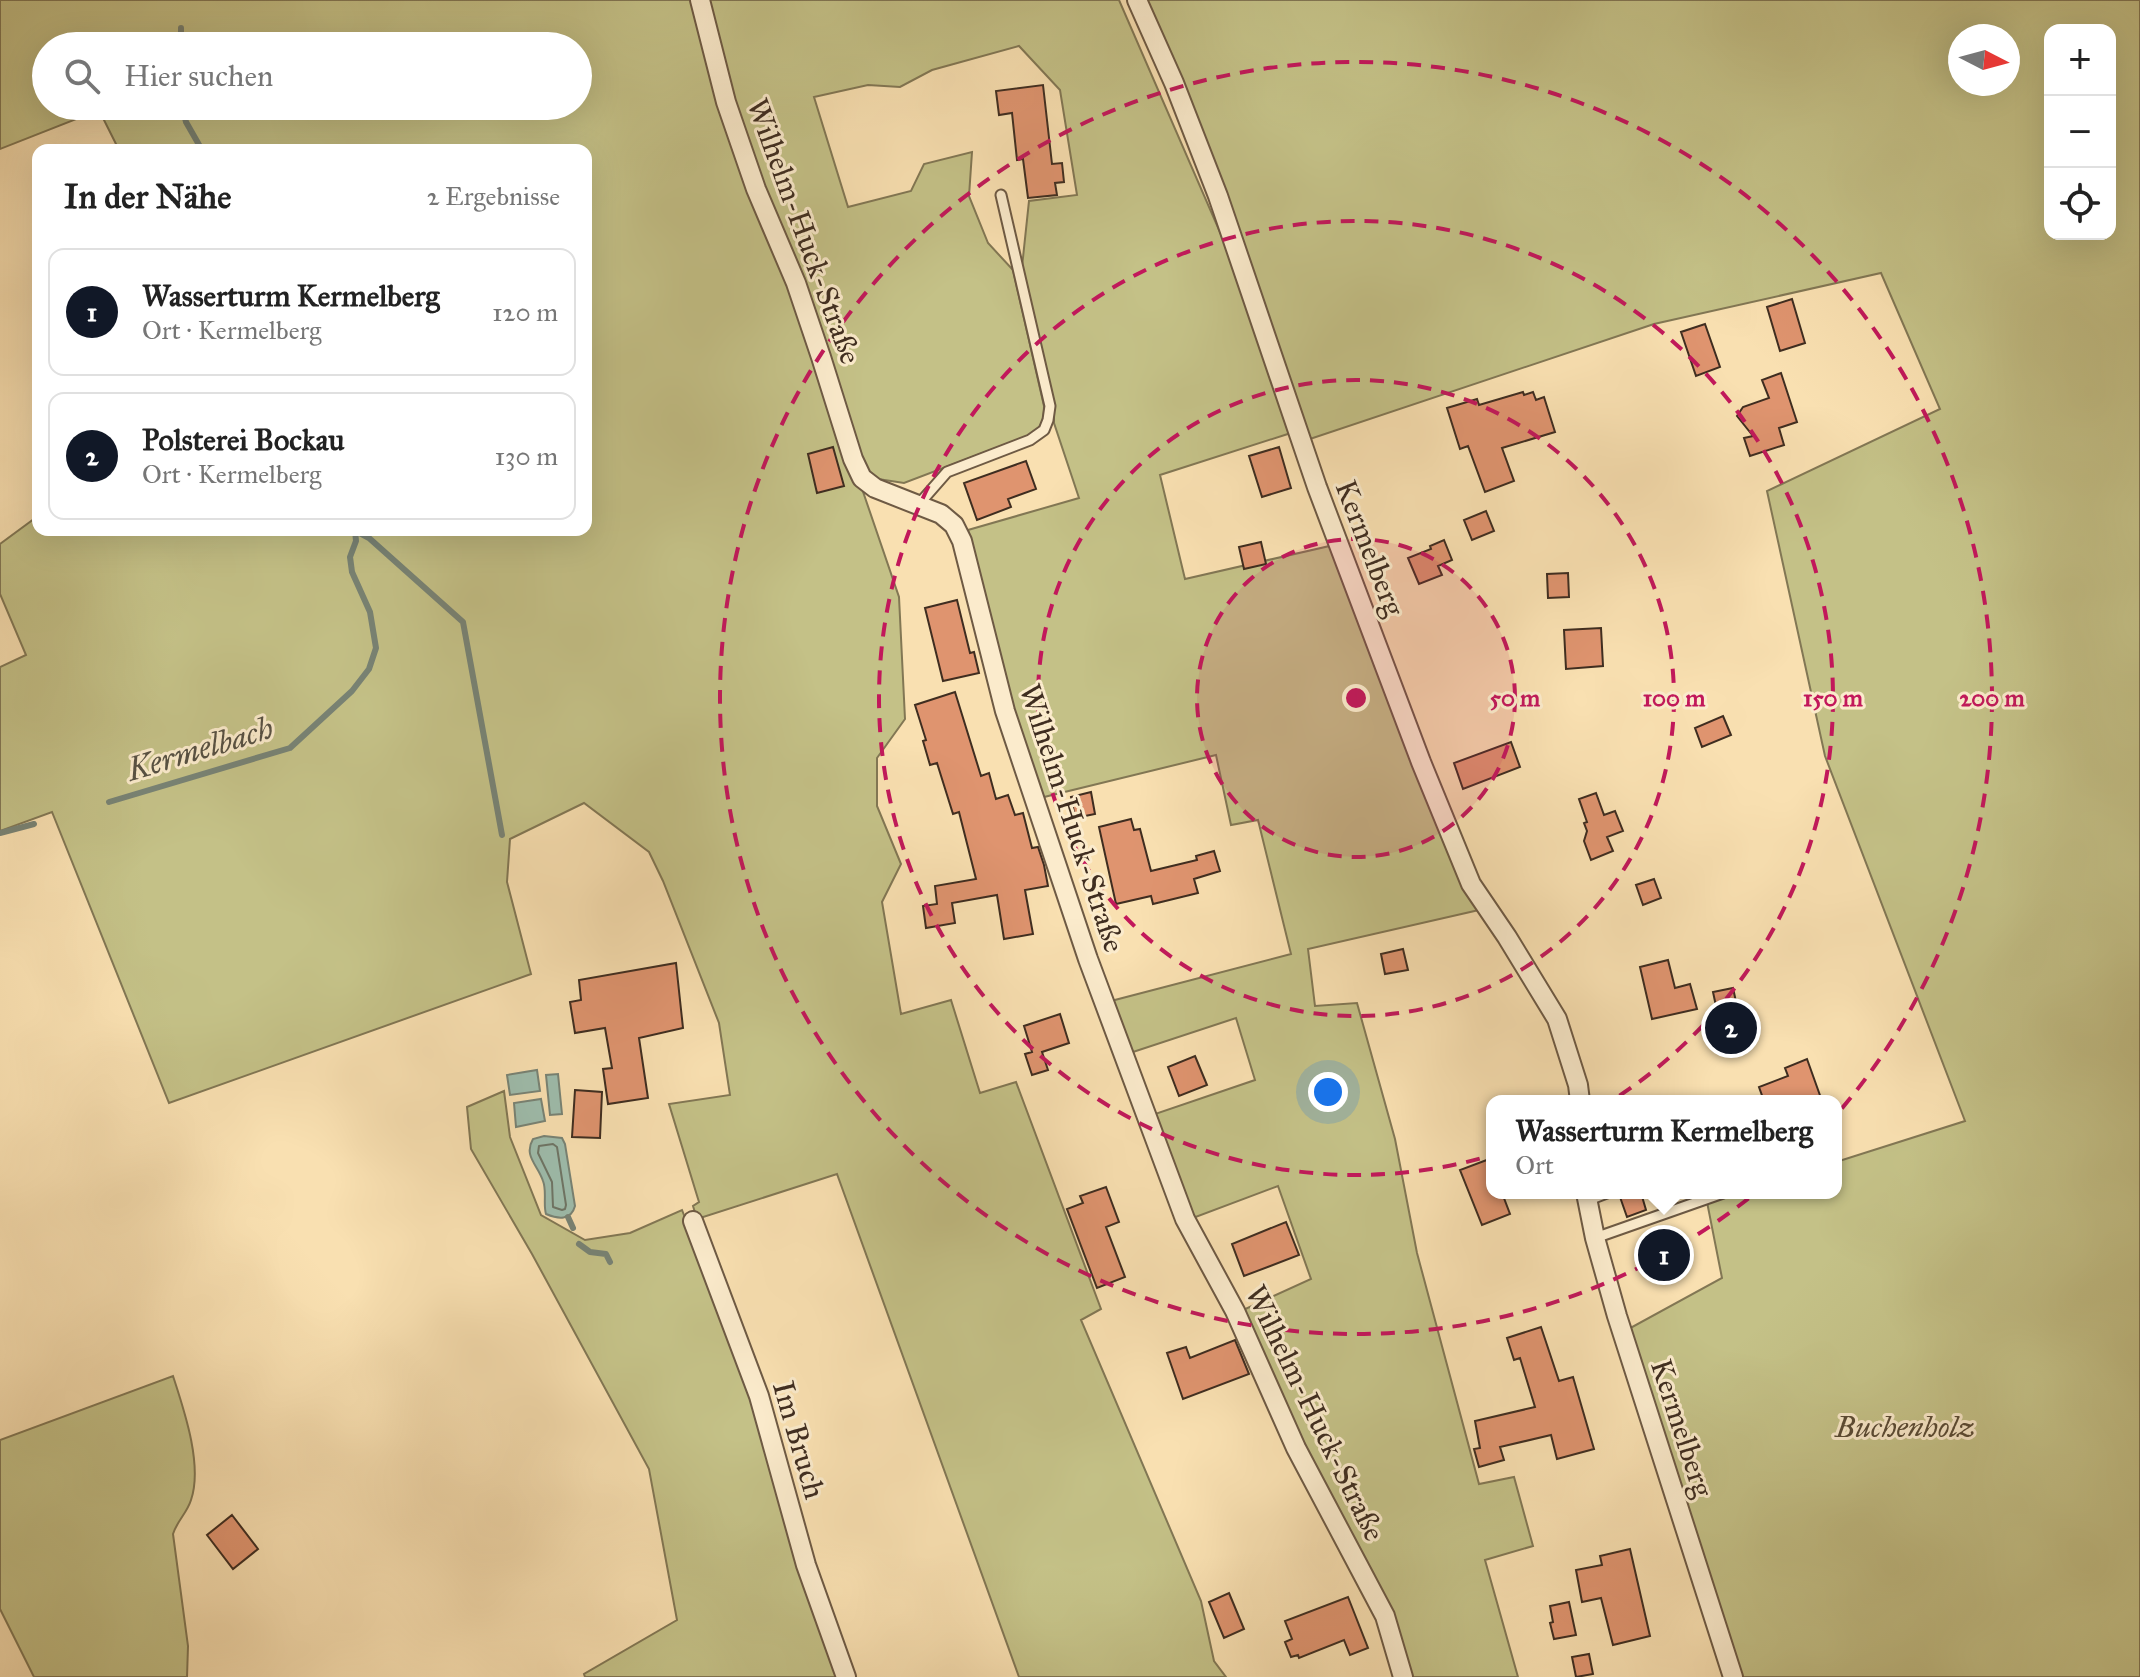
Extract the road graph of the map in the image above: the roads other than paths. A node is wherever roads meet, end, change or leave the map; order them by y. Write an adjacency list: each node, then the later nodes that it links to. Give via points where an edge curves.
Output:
1 (700, 0): 4 (street, Wilhelm-Huck-Straße, via 726,102 796,283 853,459 862,478 875,488)
2 (1137, 0): 5 (street, Kermelberg, via 1218,196 1317,487 1427,776 1471,884 1557,1019)
3 (1001, 195): 4 (lane, via 1050,406 1048,420 1030,440 947,472)
4 (919, 504): 11 (street, Wilhelm-Huck-Straße, via 954,525 962,541 1009,725 1088,959 1185,1219 1385,1616)
5 (1579, 1095)
6 (1586, 1199): 9 (street, Kermelberg)
7 (1706, 1199): 9 (lane)
8 (693, 1221): 10 (street, Im Bruch, via 759,1396 806,1565)
9 (1595, 1238): 12 (street, Kermelberg)
10 (846, 1677)
11 (1403, 1677)
12 (1733, 1677)

